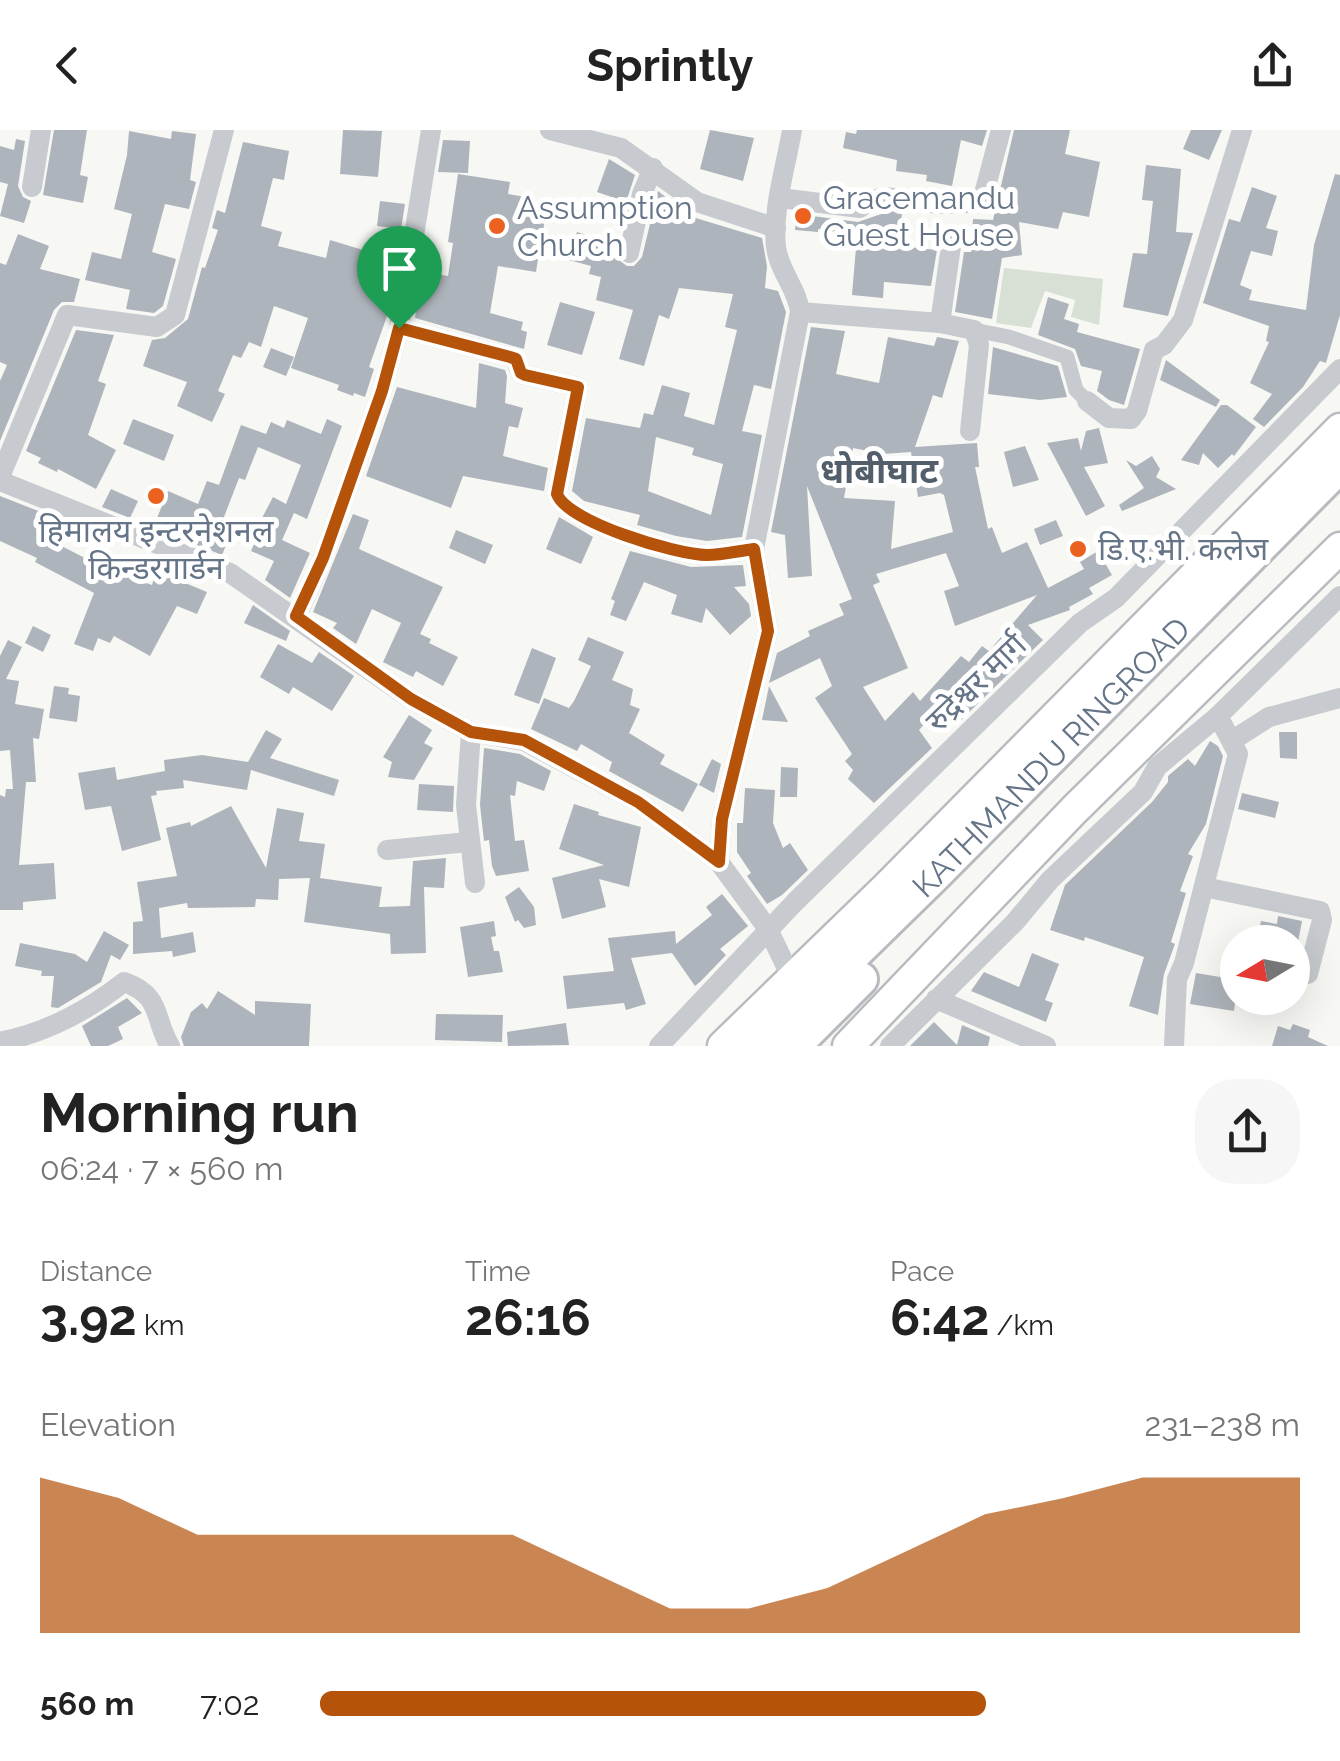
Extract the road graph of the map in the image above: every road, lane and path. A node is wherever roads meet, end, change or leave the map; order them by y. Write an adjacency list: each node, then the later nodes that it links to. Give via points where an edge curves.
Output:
1 (41, 130): 9 (street)
2 (224, 130): 23 (street, via 175,315 157,326 67,316)
3 (431, 130): 16 (street)
4 (550, 130): 8 (street, via 620,148)
5 (792, 130): 10 (street)
6 (1001, 130): 10 (street, via 982,201 894,196 860,208)
7 (1242, 130): 19 (street, via 1183,320 1154,350 1137,411 1132,419 1109,418)
8 (653, 168): 11 (street, via 710,209); 13 (street)
9 (32, 186)
10 (780, 198): 11 (street)
11 (776, 228): 14 (street, via 776,250)
12 (951, 246): 15 (street)
13 (628, 253)
14 (800, 312): 15 (street); 26 (street)
15 (940, 322): 17 (street)
16 (399, 328): 26 (street, via 510,357 525,375 578,387 557,494 565,506 675,550 706,555); 28 (street, via 323,558)
17 (976, 332): 19 (street, via 1068,356 1076,390); 21 (street)
18 (1340, 369): 38 (street, रुद्रेश्वर मार्ग)
19 (1087, 401)
20 (1340, 429): 40 (main road)
21 (970, 431)
22 (1340, 466): 47 (highway, KATHMANDU RINGROAD)
23 (0, 479): 28 (street, via 230,573)
24 (1340, 497): 48 (highway, KATHMANDU RINGROAD)
25 (1340, 548): 43 (main road, via 1074,810)
26 (754, 549): 35 (street, via 768,631 722,819)
27 (1340, 596): 30 (street)
28 (296, 616): 31 (street, via 382,681)
29 (1340, 698): 32 (street, via 1269,717)
30 (1218, 716): 32 (street); 41 (street, via 1157,767 1143,792)
31 (471, 732): 33 (street); 35 (street, via 524,740 638,802)
32 (1233, 740): 37 (street, via 1235,775)
33 (468, 842): 34 (street); 36 (street)
34 (387, 850)
35 (719, 862): 38 (street)
36 (475, 882)
37 (1204, 887): 39 (street, via 1320,911); 51 (street, via 1177,980)
38 (772, 937): 40 (street); 45 (street, रुद्रेश्वर मार्ग)
39 (1310, 966)
40 (792, 979): 46 (main road)
41 (936, 999): 49 (street); 50 (street)
42 (2, 1040): 44 (street, via 33,1034 124,982 140,988 160,1015)
43 (860, 1043)
44 (163, 1044)
45 (659, 1046)
46 (723, 1046)
47 (760, 1046)
48 (794, 1046)
49 (890, 1046)
50 (1046, 1046)
51 (1174, 1046)

